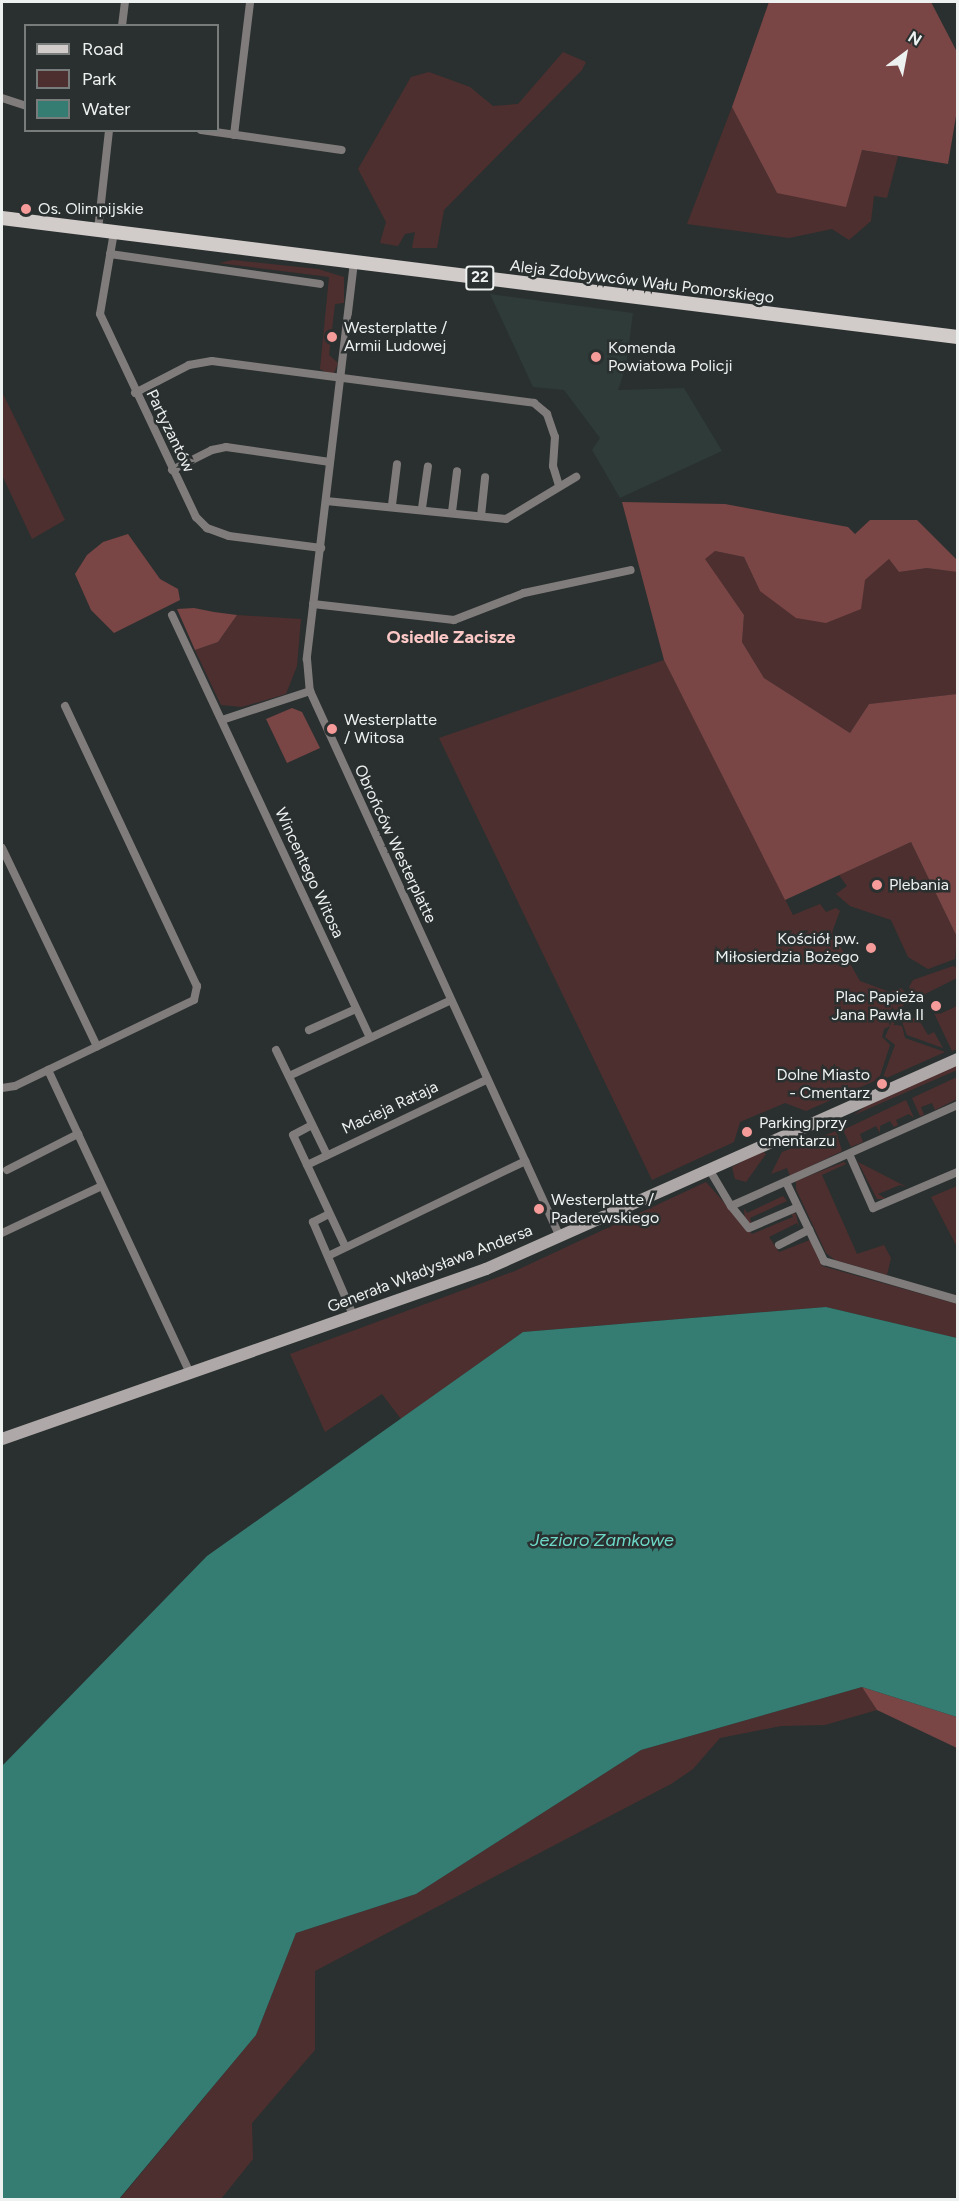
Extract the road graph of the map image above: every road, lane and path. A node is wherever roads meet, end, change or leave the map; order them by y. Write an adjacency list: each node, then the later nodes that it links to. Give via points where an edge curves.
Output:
1 (125, 2): 3 (street)
2 (250, 2): 8 (street)
3 (122, 24)
4 (2, 98): 5 (street)
5 (24, 105)
6 (109, 132): 11 (street)
7 (214, 132): 8 (street)
8 (234, 135): 9 (street)
9 (342, 150)
10 (2, 218): 11 (main road, Aleja Zdobywców Wału Pomorskiego / 22)
11 (98, 230): 12 (main road, Aleja Zdobywców Wału Pomorskiego / 22)
12 (114, 232): 13 (street, Partyzantów); 14 (main road, Aleja Zdobywców Wału Pomorskiego / 22)
13 (110, 254): 15 (street); 18 (street, Partyzantów, via 100,314)
14 (354, 262): 16 (main road, Aleja Zdobywców Wału Pomorskiego / 22); 17 (street, Obrońców Westerplatte)
15 (320, 284)
16 (957, 338)
17 (342, 376): 18 (street, via 202,362); 19 (street, Obrońców Westerplatte); 26 (street, via 534,403 547,414 555,437 553,466)
18 (135, 393): 22 (street, Partyzantów)
19 (330, 462): 22 (street, via 226,447); 27 (street, Obrońców Westerplatte)
20 (397, 465): 28 (street)
21 (428, 466): 29 (street)
22 (172, 470): 32 (street, Partyzantów, via 196,517 218,533)
23 (457, 471): 30 (street)
24 (486, 477): 31 (street)
25 (576, 477): 26 (street)
26 (559, 486): 31 (street, via 506,519)
27 (326, 501): 28 (street); 32 (street, Obrońców Westerplatte)
28 (392, 505): 29 (street)
29 (422, 508): 30 (street)
30 (452, 512): 31 (street)
31 (481, 516)
32 (321, 548): 34 (street, Obrońców Westerplatte)
33 (631, 570): 34 (street, via 524,593 454,620)
34 (313, 603): 36 (street, Obrońców Westerplatte, via 307,659)
35 (172, 615): 38 (street, Wincentego Witosa)
36 (310, 691): 38 (street); 40 (street, Obrońców Westerplatte)
37 (65, 706): 44 (street, via 198,986 194,1000)
38 (222, 720): 41 (street, Wincentego Witosa)
39 (2, 848): 44 (street)
40 (451, 1000): 43 (street); 49 (street, Obrońców Westerplatte)
41 (356, 1009): 42 (street); 43 (street, Wincentego Witosa)
42 (309, 1030)
43 (370, 1037): 48 (street)
44 (97, 1046): 47 (street)
45 (276, 1050): 48 (street)
46 (957, 1059): 58 (main road, Generała Władysława Andersa)
47 (48, 1070): 50 (street); 53 (street)
48 (288, 1076): 52 (street)
49 (486, 1080): 54 (street, Macieja Rataja); 56 (street, Obrońców Westerplatte)
50 (2, 1088)
51 (957, 1105): 55 (street)
52 (312, 1125): 54 (street); 57 (street, via 293,1135)
53 (78, 1134): 59 (street); 62 (street)
54 (327, 1155): 57 (street, Macieja Rataja)
55 (850, 1156): 60 (street, via 873,1208); 61 (street)
56 (525, 1161): 68 (street, Obrońców Westerplatte); 70 (street)
57 (307, 1165): 65 (street)
58 (709, 1169): 63 (street); 68 (main road, Generała Władysława Andersa)
59 (7, 1170)
60 (957, 1172)
61 (786, 1182): 63 (street); 64 (street)
62 (102, 1186): 67 (street); 74 (street)
63 (731, 1206): 64 (street, via 749,1228)
64 (798, 1207): 66 (street)
65 (329, 1214): 70 (street); 71 (street, via 313,1222)
66 (809, 1230): 69 (street); 72 (street, via 824,1261)
67 (2, 1233)
68 (560, 1237): 73 (main road, Generała Władysława Andersa)
69 (779, 1245)
70 (345, 1246): 71 (street)
71 (328, 1256): 73 (street)
72 (957, 1300)
73 (354, 1317): 74 (main road, Generała Władysława Andersa)
74 (190, 1373): 75 (main road, Generała Władysława Andersa)
75 (2, 1439)

